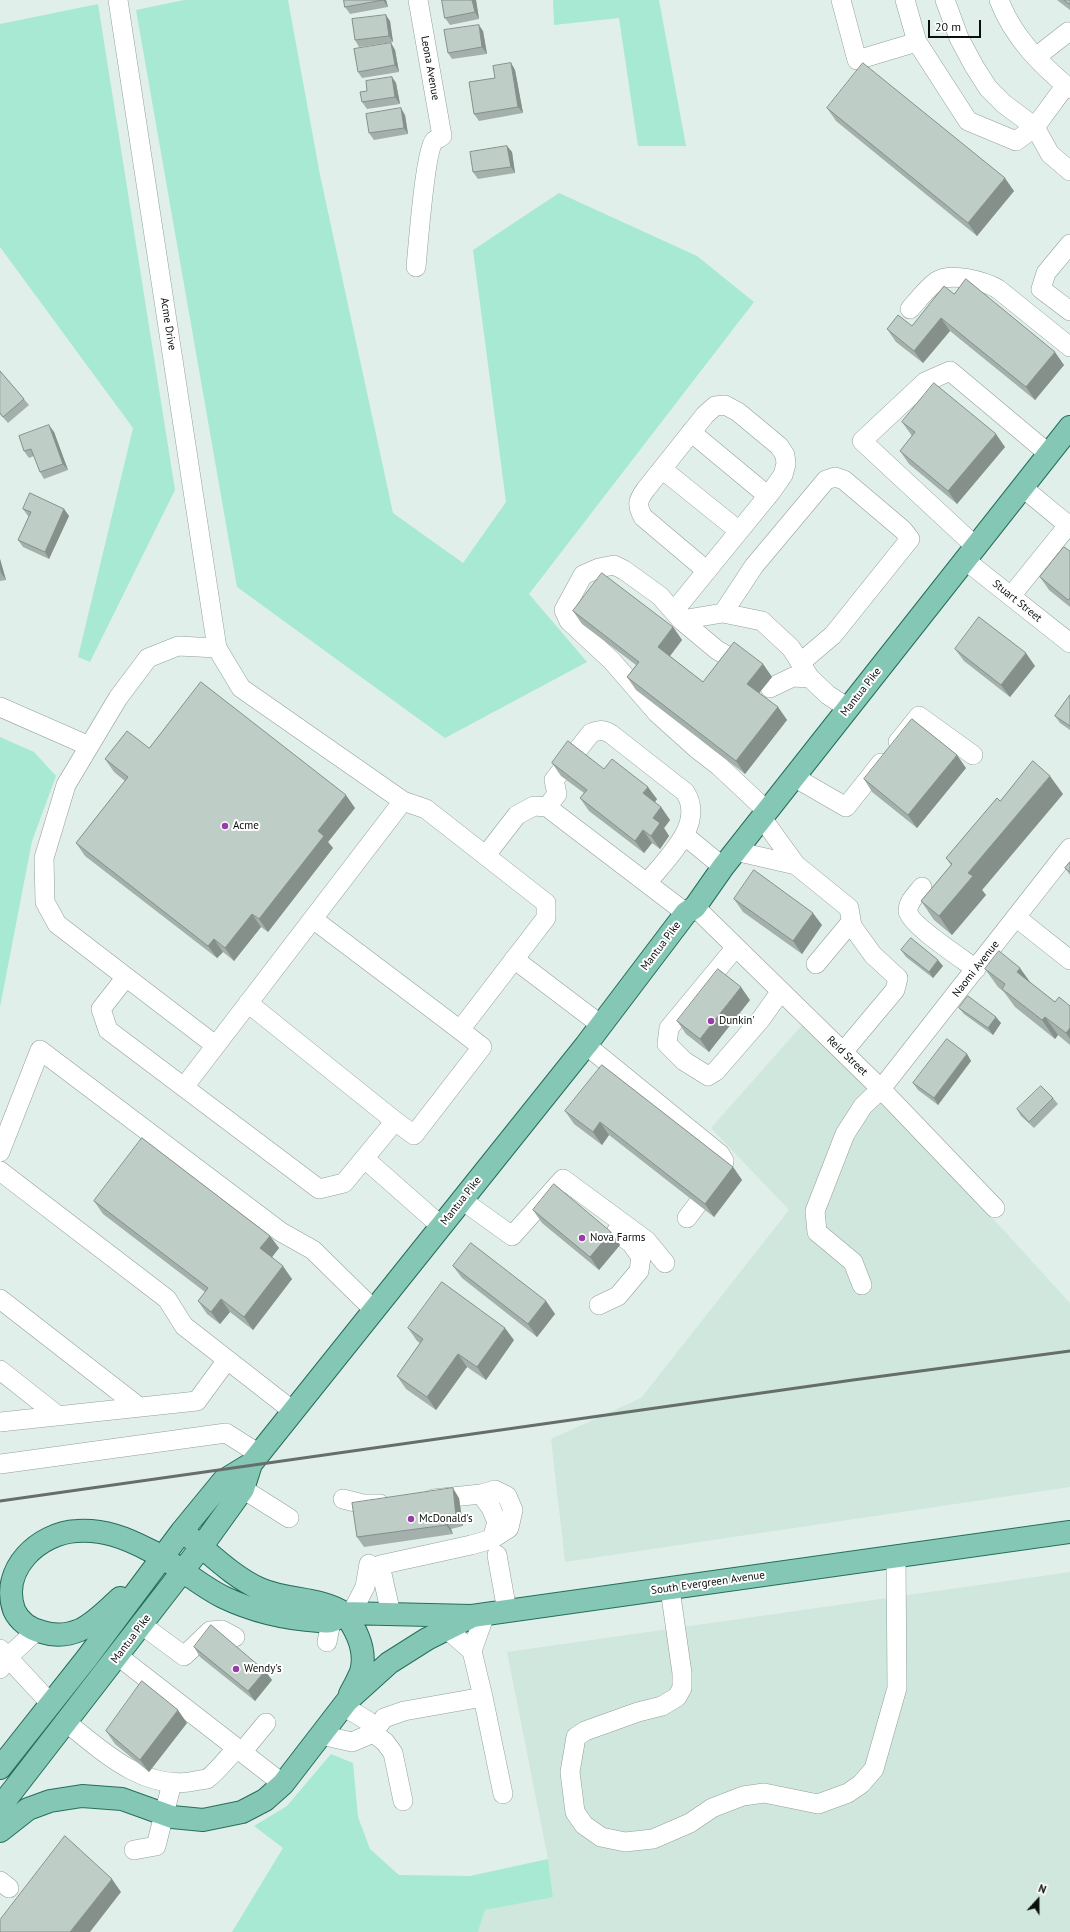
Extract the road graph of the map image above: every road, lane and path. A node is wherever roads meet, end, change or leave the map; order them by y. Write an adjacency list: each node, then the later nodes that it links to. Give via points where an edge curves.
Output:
1 (118, 0): 32 (street, Acme Drive)
2 (418, 0): 14 (street, Leona Avenue, via 442,136 434,141 430,151)
3 (841, 0): 8 (street, via 857,60)
4 (905, 0): 8 (street)
5 (945, 0): 11 (street, via 959,38 988,88)
6 (999, 0): 9 (street, via 1023,44)
7 (1070, 33): 9 (street)
8 (917, 42): 11 (street, via 968,121 1016,141)
9 (1036, 57): 10 (street)
10 (1068, 87): 11 (street)
11 (1034, 127): 12 (street, via 1050,154)
12 (1070, 171)
13 (1070, 244): 16 (street, via 1046,273 1041,289)
14 (416, 267)
15 (910, 309): 17 (street, via 937,281 951,278 969,279 989,284 998,290)
16 (1070, 311)
17 (1070, 347)
18 (1070, 427): 20 (main road, Mantua Pike)
19 (691, 432): 21 (street); 23 (street); 23 (street, via 715,406 725,405 738,412 779,446 785,455 786,464 783,475)
20 (1049, 454): 22 (main road, Mantua Pike); 26 (street, Stuart Street, via 950,371 925,382 862,441)
21 (662, 469): 25 (street); 27 (street, via 640,498 638,508 642,517)
22 (1022, 487): 24 (street); 26 (main road, Mantua Pike)
23 (768, 496): 25 (street)
24 (1069, 524): 28 (street)
25 (739, 531): 27 (street)
26 (970, 553): 28 (street, Stuart Street); 37 (main road, Mantua Pike)
27 (707, 571): 30 (street)
28 (1011, 596): 31 (street, Stuart Street)
29 (723, 613): 30 (street); 34 (street, via 762,621 791,648); 34 (street, via 754,566 826,480 835,477 844,480 903,530 910,539)
30 (677, 615): 33 (street, via 717,650); 43 (street, via 660,596 614,565 583,575 564,610 569,621 612,661 648,703)
31 (1070, 643)
32 (217, 648): 38 (street, via 178,646 148,658 118,698); 41 (street, via 241,688)
33 (736, 661)
34 (805, 670): 35 (street); 37 (street, via 828,695)
35 (770, 688)
36 (0, 707): 38 (street)
37 (848, 708): 40 (main road, Mantua Pike)
38 (89, 746): 60 (street, via 66,785 44,858 45,902 57,924)
39 (973, 755): 40 (street, via 919,716 846,807)
40 (794, 777): 43 (main road, Mantua Pike)
41 (403, 802): 46 (street, via 426,809); 53 (street)
42 (547, 807): 44 (street, via 557,794 554,780 591,733 605,730 686,792 693,811); 46 (street, via 534,806 518,815); 49 (street, Reid Street)
43 (764, 814): 47 (main road, Mantua Pike); 48 (street)
44 (684, 835): 47 (street); 49 (street)
45 (1070, 848): 52 (street, Naomi Avenue)
46 (486, 855): 56 (street, via 546,903 546,918)
47 (729, 859): 48 (street); 51 (main road, Mantua Pike)
48 (796, 865): 54 (street, via 849,908)
49 (647, 883): 51 (street, Reid Street)
50 (922, 887): 59 (street, via 909,904 908,913 917,925)
51 (690, 910): 55 (street, Reid Street); 63 (main road, Mantua Pike)
52 (1017, 918): 57 (street); 59 (street, Naomi Avenue)
53 (313, 919): 62 (street); 64 (street)
54 (851, 922): 58 (street); 67 (street, via 873,955 898,978 895,990)
55 (736, 947): 61 (street, Reid Street); 61 (street, via 669,1028 667,1044 684,1061 708,1076 716,1071 761,1019)
56 (514, 959): 63 (street); 64 (street)
57 (1070, 960)
58 (816, 964)
59 (976, 969): 69 (street, Naomi Avenue)
60 (126, 977): 66 (street); 68 (street, via 101,1009 108,1030)
61 (781, 991): 67 (street, Reid Street)
62 (248, 1003): 66 (street); 70 (street)
63 (601, 1025): 65 (main road, Mantua Pike)
64 (460, 1030): 70 (street, via 482,1048 414,1135)
65 (586, 1045): 75 (main road, Mantua Pike); 77 (street, via 720,1154 724,1161 722,1172)
66 (215, 1046): 68 (street)
67 (843, 1052): 69 (street, Reid Street)
68 (184, 1087): 72 (street, via 319,1189 344,1183)
69 (881, 1089): 76 (street, Reid Street); 80 (street, Naomi Avenue, via 863,1106 845,1134 815,1211 817,1232 853,1262)
70 (394, 1121): 72 (street)
71 (0, 1152): 83 (street, via 40,1050 281,1232 313,1250)
72 (365, 1159): 78 (street)
73 (0, 1171): 84 (street, via 167,1299 184,1326)
74 (588, 1198): 75 (street, via 563,1179 512,1236); 79 (street, via 647,1241); 82 (street, via 593,1215 631,1242 641,1257 639,1271 618,1296)
75 (462, 1200): 78 (main road, Mantua Pike)
76 (995, 1208)
77 (687, 1218)
78 (441, 1226): 83 (main road, Mantua Pike)
79 (665, 1263)
80 (862, 1285)
81 (0, 1299): 86 (street)
82 (599, 1304)
83 (374, 1310): 87 (main road, Mantua Pike)
84 (227, 1360): 86 (street, via 197,1401); 87 (street)
85 (0, 1370): 88 (street)
86 (139, 1407): 88 (street)
87 (293, 1412): 90 (main road, Mantua Pike)
88 (57, 1415): 89 (street)
89 (0, 1422)
90 (255, 1459): 91 (street, via 226,1433); 92 (main road, Mantua Pike); 97 (main road, Mantua Pike, via 223,1481)
91 (0, 1464)
92 (243, 1489): 96 (street); 99 (main road, Mantua Pike)
93 (343, 1499): 95 (street, via 363,1504)
94 (416, 1501): 100 (street, via 480,1494 491,1508 497,1522)
95 (395, 1503)
96 (289, 1518)
97 (182, 1531): 99 (main road, South Evergreen Avenue); 102 (main road, Mantua Pike)
98 (1070, 1532): 101 (main road, South Evergreen Avenue)
99 (202, 1546): 104 (main road, Mantua Pike); 110 (main road, South Evergreen Avenue, via 238,1576 259,1589 292,1599 333,1606)
100 (494, 1547): 103 (street, via 471,1545); 107 (street)
101 (896, 1556): 106 (main road, South Evergreen Avenue); 106 (street, via 897,1688 874,1768 861,1784 848,1793 818,1804 764,1793 743,1796 712,1808 690,1823 653,1839 625,1842 601,1837 584,1825 575,1812 570,1772 576,1737 585,1731 662,1706 677,1697 682,1688 682,1673)
102 (163, 1557): 104 (main road, South Evergreen Avenue); 105 (main road, Mantua Pike); 113 (main road, South Evergreen Avenue, via 128,1539 105,1532 61,1533 39,1543 15,1565 8,1587 15,1613)
103 (374, 1564): 108 (street); 110 (street, via 365,1587)
104 (182, 1571): 110 (main road, South Evergreen Avenue, via 222,1596 248,1607 292,1618); 111 (main road, Mantua Pike)
105 (146, 1577): 113 (main road, via 80,1630 60,1635); 120 (main road, Mantua Pike)
106 (670, 1588): 107 (main road, South Evergreen Avenue)
107 (507, 1611): 109 (main road, South Evergreen Avenue)
108 (391, 1614): 109 (main road, South Evergreen Avenue); 110 (main road, South Evergreen Avenue)
109 (478, 1615): 112 (main road); 115 (street)
110 (338, 1623): 119 (main road, via 358,1636 362,1659 361,1671)
111 (142, 1624): 114 (street, via 184,1656 210,1631 222,1630); 116 (main road, Mantua Pike)
112 (447, 1629): 115 (street); 119 (main road, via 407,1650 389,1663)
113 (36, 1631): 117 (street)
114 (235, 1637)
115 (472, 1651): 118 (street)
116 (118, 1656): 121 (main road, Mantua Pike); 125 (street)
117 (3, 1658): 120 (street)
118 (483, 1697): 123 (street, via 404,1711 384,1718); 129 (street)
119 (345, 1703): 123 (street, via 368,1721); 124 (main road)
120 (51, 1704): 126 (main road, Mantua Pike)
121 (66, 1722): 127 (street, via 111,1758 148,1778); 131 (main road, Mantua Pike)
122 (266, 1723): 125 (street)
123 (373, 1733): 124 (street, via 352,1742); 130 (street, via 385,1742 393,1753)
124 (322, 1735): 128 (main road)
125 (239, 1750): 127 (street, via 207,1778 181,1784); 128 (street)
126 (0, 1768)
127 (172, 1782): 132 (street)
128 (283, 1784): 132 (main road, via 265,1800 242,1812 203,1820)
129 (503, 1794)
130 (403, 1801)
131 (0, 1807)
132 (164, 1814): 133 (main road, via 122,1799 82,1796 50,1801 28,1809); 134 (street, via 156,1846)
133 (0, 1831)
134 (134, 1850)

